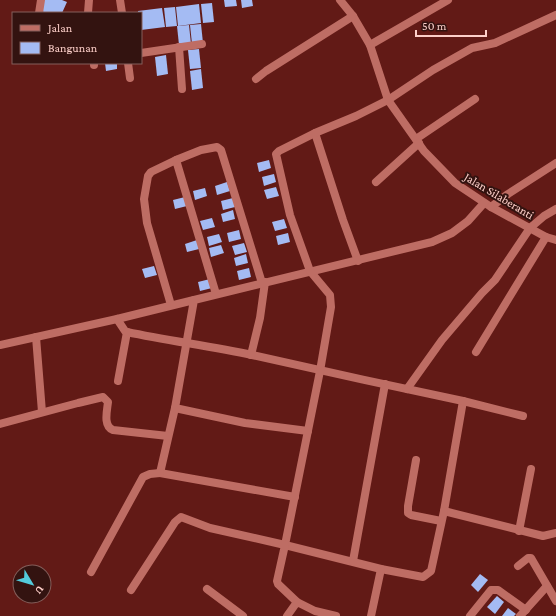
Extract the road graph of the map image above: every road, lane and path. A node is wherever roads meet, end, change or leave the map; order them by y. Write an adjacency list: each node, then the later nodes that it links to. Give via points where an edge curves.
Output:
1 (41, 0): 6 (street)
2 (89, 0): 7 (street)
3 (120, 0): 8 (street)
4 (448, 0): 12 (street)
5 (345, 1): 10 (street, Jalan Silaberanti)
6 (38, 12)
7 (88, 12)
8 (122, 12)
9 (556, 15): 20 (street, via 495,43 472,48)
10 (353, 16): 12 (street, Jalan Silaberanti); 17 (street)
11 (202, 44): 13 (street)
12 (370, 45): 20 (street, Jalan Silaberanti)
13 (179, 47): 14 (street); 18 (street)
14 (142, 53)
15 (128, 64): 16 (street)
16 (130, 78)
17 (256, 79)
18 (182, 90)
19 (475, 99): 22 (street)
20 (388, 100): 21 (street); 22 (street, Jalan Silaberanti)
21 (314, 132): 31 (street); 32 (street, via 276,152 290,214)
22 (417, 141): 25 (street); 26 (street, Jalan Silaberanti, via 455,183)
23 (176, 160): 33 (street, via 201,150 218,147 221,150); 34 (street); 36 (street, via 151,172 144,199 147,222)
24 (556, 163): 26 (street)
25 (376, 182)
26 (488, 205): 28 (street, Jalan Silaberanti); 31 (street, via 452,233 432,242)
27 (556, 209): 28 (street)
28 (530, 228): 29 (street, Jalan Silaberanti); 47 (street, via 495,280 442,340)
29 (546, 237): 30 (street, Jalan Silaberanti); 42 (street)
30 (556, 240)
31 (358, 260): 32 (street)
32 (310, 271): 33 (street); 44 (street, via 330,295 331,300)
33 (263, 282): 34 (street); 43 (street, via 261,313)
34 (216, 294): 35 (street)
35 (194, 300): 36 (street); 40 (street)
36 (171, 305): 37 (street)
37 (117, 319): 38 (street); 39 (street)
38 (127, 332): 40 (street); 45 (street)
39 (36, 337): 41 (street); 50 (street)
40 (186, 344): 43 (street); 49 (street)
41 (0, 345)
42 (476, 352)
43 (251, 355): 44 (street)
44 (320, 371): 46 (street); 53 (street)
45 (118, 382)
46 (385, 384): 47 (street); 64 (street)
47 (407, 389): 48 (street)
48 (463, 401): 51 (street); 59 (street)
49 (174, 408): 53 (street, via 245,423); 54 (street)
50 (42, 412): 52 (street); 54 (street, via 103,397 108,402 109,428)
51 (523, 416)
52 (0, 424)
53 (308, 432): 58 (street)
54 (168, 436): 57 (street)
55 (416, 460): 60 (street, via 408,513)
56 (531, 470): 61 (street)
57 (160, 473): 58 (street); 67 (street, via 143,478)
58 (295, 498): 63 (street)
59 (444, 511): 60 (street); 61 (street)
60 (441, 521): 66 (street, via 429,574 419,577)
61 (519, 531): 62 (street, via 543,536)
62 (556, 533)
63 (285, 545): 64 (street); 70 (street, via 243,537 181,517 175,522); 72 (street, via 278,584)
64 (353, 561): 66 (street)
65 (518, 566): 68 (street, via 531,558)
66 (382, 569): 77 (street)
67 (90, 572)
68 (547, 586): 71 (street); 73 (street)
69 (207, 589): 74 (street)
70 (131, 590)
71 (556, 601)
72 (297, 602): 75 (street); 76 (street, via 316,611)
73 (523, 613): 78 (street, via 494,589)
74 (242, 616)
75 (287, 616)
76 (336, 616)
77 (371, 616)
78 (470, 616)

